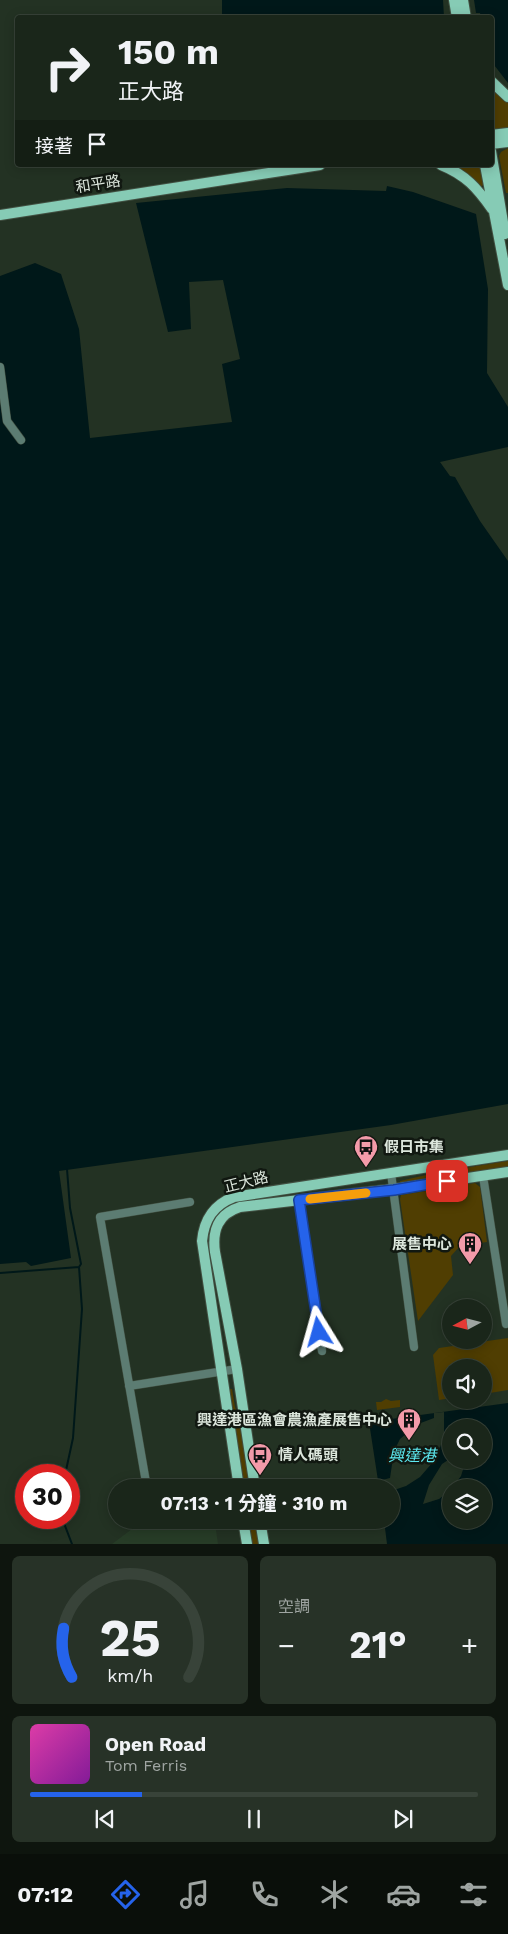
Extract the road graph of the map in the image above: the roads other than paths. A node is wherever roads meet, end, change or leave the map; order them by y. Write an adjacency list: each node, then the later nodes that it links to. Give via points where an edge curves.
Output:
1 (454, 0): 3 (main road)
2 (463, 0): 4 (main road)
3 (456, 15)
4 (466, 15)
5 (494, 85): 6 (main road)
6 (508, 97)
7 (508, 133): 8 (main road)
8 (494, 135)
9 (508, 142): 10 (main road)
10 (494, 144)
11 (274, 167): 16 (main road, 和平路)
12 (307, 167): 19 (main road, 和平路)
13 (446, 167): 17 (main road, via 458,172 480,192)
14 (485, 167): 17 (main road)
15 (494, 167): 20 (main road)
16 (0, 210)
17 (494, 212): 22 (main road)
18 (508, 214): 20 (main road)
19 (0, 215)
20 (506, 237): 21 (main road)
21 (508, 248)
22 (508, 285)
23 (0, 367): 24 (street, via 7,421)
24 (21, 440)
25 (508, 1155): 27 (main road, 正大路)
26 (508, 1172): 28 (main road, 正大路)
27 (391, 1173): 29 (street); 36 (main road, 正大路, via 234,1197 215,1208 203,1229 202,1242)
28 (483, 1176): 29 (main road, 正大路); 32 (street)
29 (394, 1190): 30 (main road, 正大路); 33 (street)
30 (299, 1200): 34 (street); 35 (main road, 正大路, via 236,1208 223,1216 215,1230 216,1262)
31 (190, 1202): 37 (street, via 100,1217)
32 (506, 1324)
33 (414, 1347)
34 (322, 1352)
35 (238, 1370): 36 (street); 40 (main road, 正大路)
36 (221, 1372): 37 (street); 39 (main road, 正大路)
37 (129, 1386): 38 (street)
38 (145, 1479)
39 (237, 1479)
40 (254, 1479)
41 (245, 1529): 43 (main road)
42 (262, 1529): 44 (main road)
43 (247, 1544)
44 (264, 1544)

